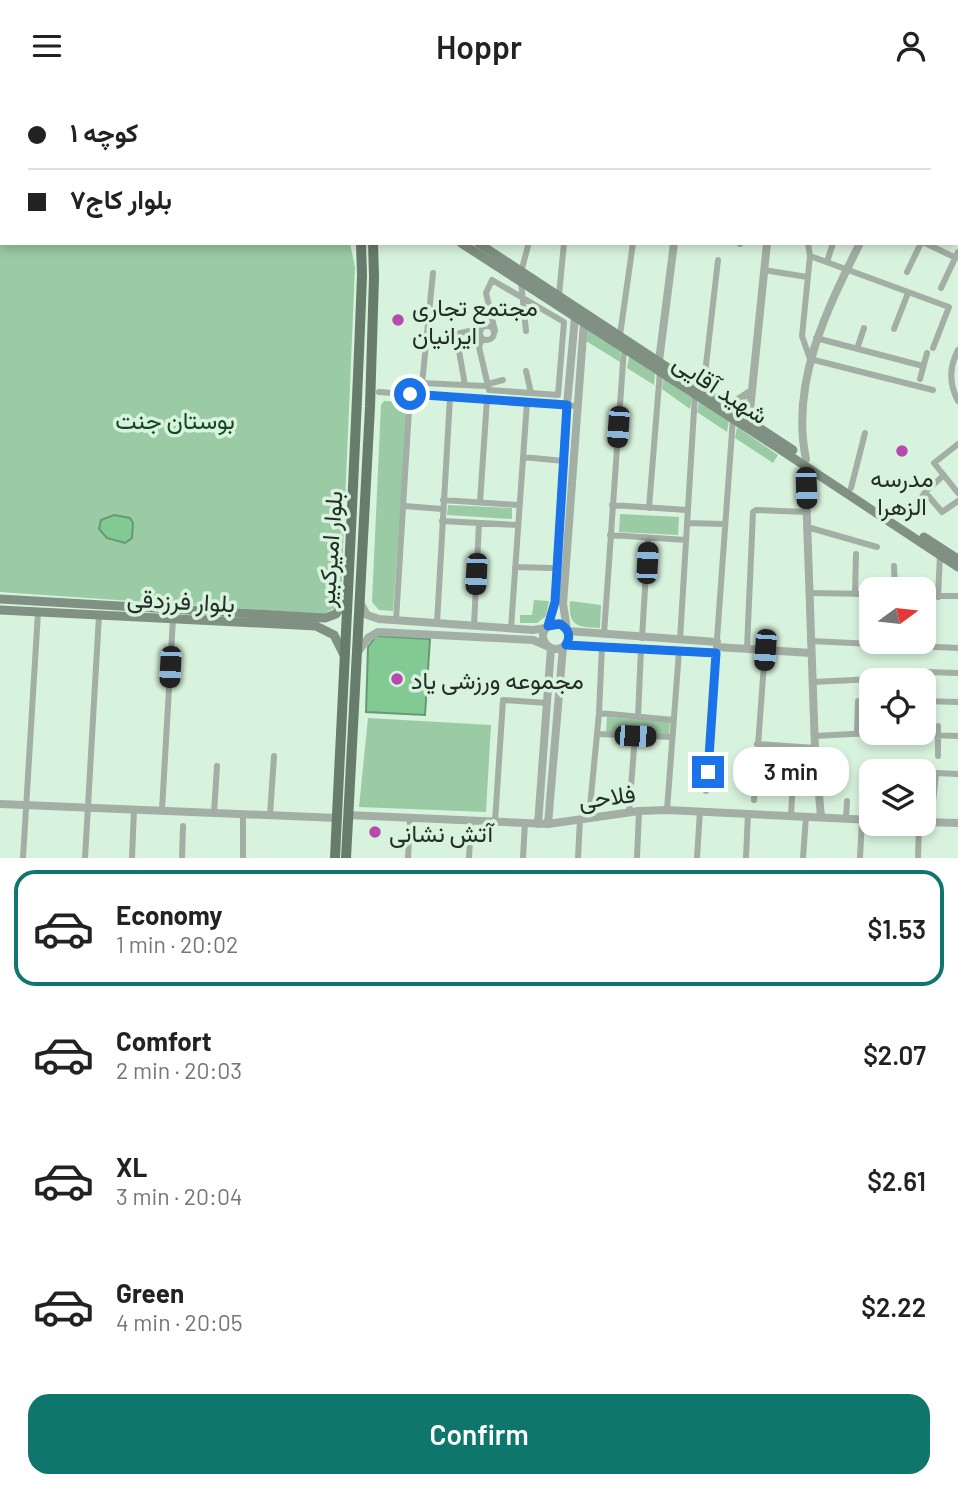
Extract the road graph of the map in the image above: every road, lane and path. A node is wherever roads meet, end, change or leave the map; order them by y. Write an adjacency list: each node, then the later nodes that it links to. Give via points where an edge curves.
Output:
1 (361, 245): 62 (main road, بلوار امیرکبیر)
2 (373, 245): 64 (main road, بلوار امیرکبیر)
3 (465, 245): 23 (main road, شهید آقایی)
4 (481, 245): 23 (main road, شهید آقایی)
5 (564, 245): 27 (street)
6 (633, 245): 34 (street)
7 (674, 245): 40 (street)
8 (767, 245): 20 (street)
9 (808, 245): 15 (street)
10 (832, 245): 18 (street)
11 (859, 245): 19 (street)
12 (922, 245): 21 (street)
13 (928, 245): 16 (street)
14 (528, 246): 23 (street)
15 (810, 256): 18 (street); 24 (street)
16 (957, 256): 25 (street)
17 (718, 260): 52 (street)
18 (827, 262): 19 (street)
19 (847, 268): 26 (street); 35 (street)
20 (764, 270): 24 (street); 53 (street)
21 (907, 272)
22 (433, 273): 47 (street)
23 (521, 277): 27 (main road, شهید آقایی); 28 (street); 29 (main road, شهید آقایی)
24 (807, 277): 39 (street, via 802,336)
25 (941, 288)
26 (908, 293): 31 (street); 42 (street, via 949,307)
27 (559, 295): 34 (main road, شهید آقایی)
28 (521, 297): 33 (street); 49 (street, via 492,280 486,293 495,331 489,326 480,332); 54 (street, via 564,322 558,395)
29 (579, 320): 36 (main road, شهید آقایی); 61 (street); 63 (street)
30 (864, 328): 37 (street)
31 (894, 329)
32 (474, 330): 48 (street, via 456,334)
33 (526, 331)
34 (620, 335): 40 (main road, شهید آقایی)
35 (816, 338): 37 (street); 39 (street)
36 (624, 348): 44 (main road, شهید آقایی); 85 (street)
37 (856, 349): 42 (street)
38 (958, 350): 41 (street)
39 (810, 359): 50 (street); 69 (street)
40 (659, 361): 52 (main road, شهید آقایی)
41 (955, 364): 59 (street, via 951,389)
42 (923, 366): 45 (street)
43 (526, 371): 54 (street)
44 (660, 371): 52 (main road, شهید آقایی); 88 (street)
45 (920, 379)
46 (503, 380): 49 (street)
47 (422, 383): 48 (street); 56 (street)
48 (465, 385): 49 (street)
49 (486, 385): 54 (street, via 489,390)
50 (933, 390)
51 (379, 392): 55 (street)
52 (699, 392): 65 (main road, شهید آقایی); 66 (main road, شهید آقایی); 90 (street)
53 (750, 392): 65 (street); 67 (street)
54 (531, 393)
55 (410, 394): 56 (street); 86 (street)
56 (421, 395): 57 (street)
57 (450, 397): 58 (street); 81 (street)
58 (487, 399): 60 (street); 83 (street)
59 (958, 401)
60 (527, 402): 61 (street); 72 (street)
61 (567, 405): 63 (street); 73 (street)
62 (358, 406): 64 (main road); 115 (main road, بلوار امیرکبیر)
63 (577, 406): 92 (street)
64 (370, 407): 119 (main road, بلوار امیرکبیر)
65 (727, 407): 67 (main road, شهید آقایی)
66 (733, 418): 74 (main road, شهید آقایی); 96 (street)
67 (749, 420): 71 (main road, شهید آقایی)
68 (865, 432): 78 (street)
69 (802, 440): 71 (street); 74 (street)
70 (958, 444): 75 (street, via 934,463)
71 (792, 450): 74 (main road, شهید آقایی)
72 (523, 457): 73 (street); 84 (street)
73 (564, 461): 92 (street)
74 (806, 462): 78 (main road, شهید آقایی); 91 (street); 99 (main road, شهید آقایی)
75 (944, 475): 77 (street); 79 (street)
76 (958, 476): 77 (street)
77 (949, 482): 80 (street)
78 (851, 488): 99 (main road, شهید آقایی)
79 (925, 492): 82 (street, via 942,512); 87 (street)
80 (958, 493)
81 (443, 500): 83 (street); 89 (street)
82 (958, 501)
83 (480, 502): 84 (street)
84 (518, 505): 97 (street)
85 (612, 505): 88 (street); 100 (street)
86 (404, 506): 89 (street); 126 (street)
87 (916, 506)
88 (649, 508): 90 (street)
89 (442, 509): 93 (street)
90 (687, 510): 95 (street)
91 (806, 512): 98 (street); 151 (street, via 754,510)
92 (566, 513): 120 (street)
93 (442, 521): 94 (street); 129 (street)
94 (479, 523): 97 (street); 130 (street)
95 (687, 523): 96 (street); 102 (street)
96 (724, 524): 147 (street)
97 (517, 525): 108 (street)
98 (807, 527): 103 (street); 112 (street)
99 (904, 527): 105 (main road, شهید آقایی); 106 (main road, شهید آقایی)
100 (610, 535): 101 (street); 138 (street)
101 (648, 538): 102 (street); 139 (street)
102 (686, 540): 141 (street)
103 (877, 547)
104 (856, 554): 113 (street)
105 (940, 555): 109 (main road, شهید آقایی); 116 (street)
106 (958, 559)
107 (894, 566): 111 (street)
108 (515, 567): 110 (street); 132 (street)
109 (958, 567)
110 (551, 568)
111 (894, 577)
112 (809, 593): 113 (street); 143 (street)
113 (855, 594): 114 (street)
114 (859, 594)
115 (347, 597): 127 (main road, via 336,614); 157 (main road, بلوار امیرکبیر)
116 (938, 597): 117 (street)
117 (958, 597)
118 (0, 599): 127 (main road, بلوار فرزدقی)
119 (359, 600): 125 (street, via 367,615); 156 (main road, بلوار امیرکبیر)
120 (559, 603): 131 (street); 134 (street)
121 (0, 610): 122 (main road, بلوار فرزدقی)
122 (38, 612): 123 (main road, بلوار فرزدقی); 190 (street)
123 (99, 615): 124 (main road, بلوار فرزدقی); 191 (street)
124 (173, 619): 127 (main road, بلوار فرزدقی); 193 (street)
125 (379, 619): 126 (street); 135 (street)
126 (396, 620): 128 (street)
127 (317, 622): 157 (main road, via 334,635)
128 (417, 622): 129 (street); 137 (street)
129 (437, 623): 130 (street)
130 (474, 626): 132 (street)
131 (547, 627): 133 (street); 134 (street, via 560,624); 148 (street, via 543,638)
132 (511, 628): 133 (street)
133 (533, 630): 142 (street, via 539,635)
134 (567, 630): 136 (street); 145 (street)
135 (379, 632): 137 (street); 156 (street)
136 (579, 633): 138 (street); 144 (street, via 575,637)
137 (416, 634): 142 (street)
138 (604, 634): 139 (street)
139 (642, 638): 140 (street)
140 (661, 638): 141 (street); 152 (street)
141 (680, 640): 147 (street)
142 (533, 641): 148 (street)
143 (810, 641): 149 (street); 155 (street)
144 (578, 644): 145 (street); 146 (street)
145 (564, 646): 148 (street); 159 (street)
146 (602, 646): 150 (street); 166 (street)
147 (717, 647): 151 (street); 154 (street); 186 (street)
148 (550, 648): 158 (street)
149 (958, 648)
150 (641, 649): 152 (street); 167 (street)
151 (747, 649): 153 (street)
152 (660, 650): 154 (street)
153 (765, 650): 155 (street); 178 (street)
154 (679, 651): 168 (street)
155 (811, 653): 161 (street)
156 (356, 655): 202 (main road, بلوار امیرکبیر)
157 (344, 656): 206 (main road, بلوار امیرکبیر)
158 (550, 660): 159 (street, via 556,655); 165 (street)
159 (561, 661): 177 (street)
160 (958, 673): 161 (street)
161 (812, 682): 175 (street)
162 (859, 701): 170 (street)
163 (936, 701): 164 (street)
164 (958, 702)
165 (547, 703): 177 (street); 212 (street, via 503,700)
166 (599, 713): 167 (street); 171 (street)
167 (638, 717): 168 (street)
168 (674, 720): 172 (street)
169 (938, 726): 173 (street)
170 (857, 732): 175 (street)
171 (597, 734): 174 (street); 208 (street)
172 (673, 734): 174 (street); 194 (street)
173 (937, 735): 176 (street); 182 (street)
174 (635, 736): 197 (street)
175 (814, 736): 180 (street)
176 (958, 736)
177 (550, 738): 216 (street); 217 (street)
178 (757, 744): 179 (street); 187 (street)
179 (795, 747): 180 (street); 203 (street)
180 (815, 748): 205 (street)
181 (274, 756): 201 (street)
182 (938, 756)
183 (217, 766): 198 (street)
184 (936, 773): 185 (street)
185 (958, 775)
186 (706, 791)
187 (754, 800)
188 (847, 801): 209 (street)
189 (0, 804): 190 (street)
190 (25, 805): 191 (street); 221 (street)
191 (88, 807): 192 (street); 222 (street)
192 (134, 809): 193 (street); 223 (street)
193 (162, 810): 198 (street)
194 (667, 810): 195 (street, فلاحی); 196 (street, فلاحی)
195 (639, 811): 197 (street, فلاحی); 232 (street)
196 (700, 811): 199 (street, فلاحی); 233 (street)
197 (629, 812): 208 (street, فلاحی)
198 (215, 813): 200 (street)
199 (748, 813): 203 (street, فلاحی); 234 (street)
200 (243, 814): 201 (street); 225 (street)
201 (270, 815): 206 (street)
202 (348, 815): 207 (street, فلاحی); 227 (main road, بلوار امیرکبیر)
203 (791, 815): 204 (street, فلاحی)
204 (806, 816): 205 (street, فلاحی); 235 (street)
205 (821, 817): 209 (street, فلاحی)
206 (337, 818): 226 (main road, بلوار امیرکبیر)
207 (410, 818): 211 (street, فلاحی); 228 (street)
208 (584, 818): 217 (street, فلاحی); 231 (street)
209 (846, 819): 210 (street, فلاحی)
210 (859, 820)
211 (471, 821): 212 (street, فلاحی); 229 (street)
212 (495, 822): 213 (street, فلاحی)
213 (525, 823): 216 (street, فلاحی); 230 (street)
214 (936, 823): 215 (street)
215 (958, 823)
216 (538, 824): 217 (street, فلاحی)
217 (548, 824)
218 (183, 826): 224 (street)
219 (861, 836): 236 (street)
220 (922, 836): 237 (street)
221 (23, 858)
222 (85, 858)
223 (132, 858)
224 (182, 858)
225 (243, 858)
226 (335, 858)
227 (346, 858)
228 (408, 858)
229 (469, 858)
230 (523, 858)
231 (578, 858)
232 (637, 858)
233 (698, 858)
234 (746, 858)
235 (803, 858)
236 (860, 858)
237 (918, 858)

